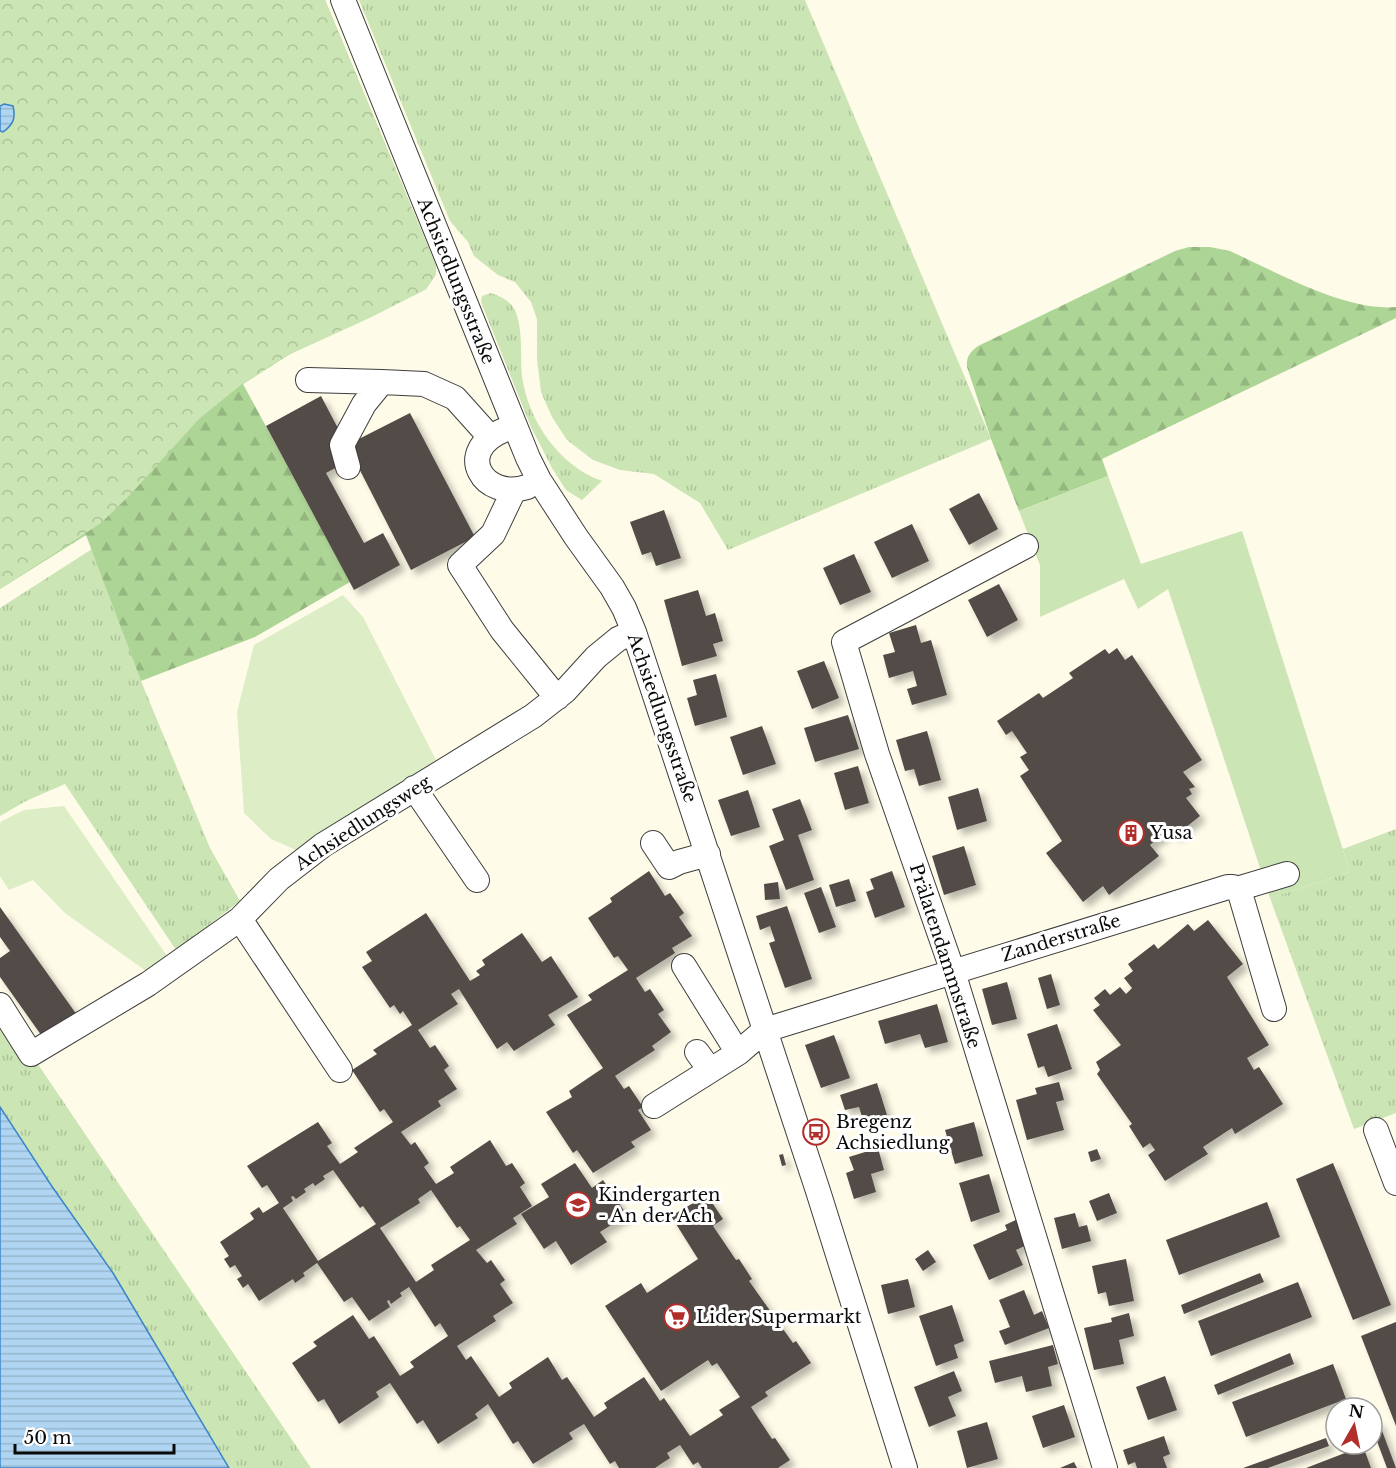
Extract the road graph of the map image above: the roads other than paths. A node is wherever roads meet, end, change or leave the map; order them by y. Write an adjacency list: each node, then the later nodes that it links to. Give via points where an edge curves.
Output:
1 (343, 0): 4 (street, Achsiedlungsstraße)
2 (309, 380): 3 (street)
3 (382, 382): 5 (street, via 424,384 455,398); 6 (street, via 364,404 342,445)
4 (514, 426): 5 (street); 7 (street, Achsiedlungsstraße)
5 (490, 437): 8 (street, via 480,447 477,467 494,486)
6 (348, 467)
7 (539, 480): 8 (street); 10 (street, Achsiedlungsstraße, via 612,587)
8 (514, 490): 11 (street, via 493,534 460,565 502,630)
9 (1026, 546): 20 (street, Prälatendammstraße, via 844,642 877,754)
10 (634, 632): 11 (street, Achsiedlungsweg, via 596,657); 14 (street, Achsiedlungsstraße)
11 (557, 698): 12 (street, Achsiedlungsweg)
12 (414, 788): 16 (street); 18 (street, Achsiedlungsweg, via 308,856)
13 (653, 843): 14 (street, via 669,867)
14 (708, 854): 23 (street, Achsiedlungsstraße)
15 (1287, 874): 17 (street, Zanderstraße)
16 (477, 880)
17 (1237, 889): 20 (street, Zanderstraße, via 1228,887); 22 (street)
18 (240, 919): 21 (street, Achsiedlungsweg, via 148,984 31,1054); 25 (street)
19 (684, 966): 24 (street)
20 (953, 972): 23 (street, Zanderstraße); 30 (street, Prälatendammstraße)
21 (0, 1005)
22 (1274, 1009)
23 (765, 1030): 24 (street); 29 (street, Achsiedlungsstraße)
24 (738, 1053): 26 (street, via 704,1061)
25 (340, 1070)
26 (654, 1106)
27 (1376, 1130): 28 (street)
28 (1396, 1183)
29 (905, 1468)
30 (1105, 1468)

